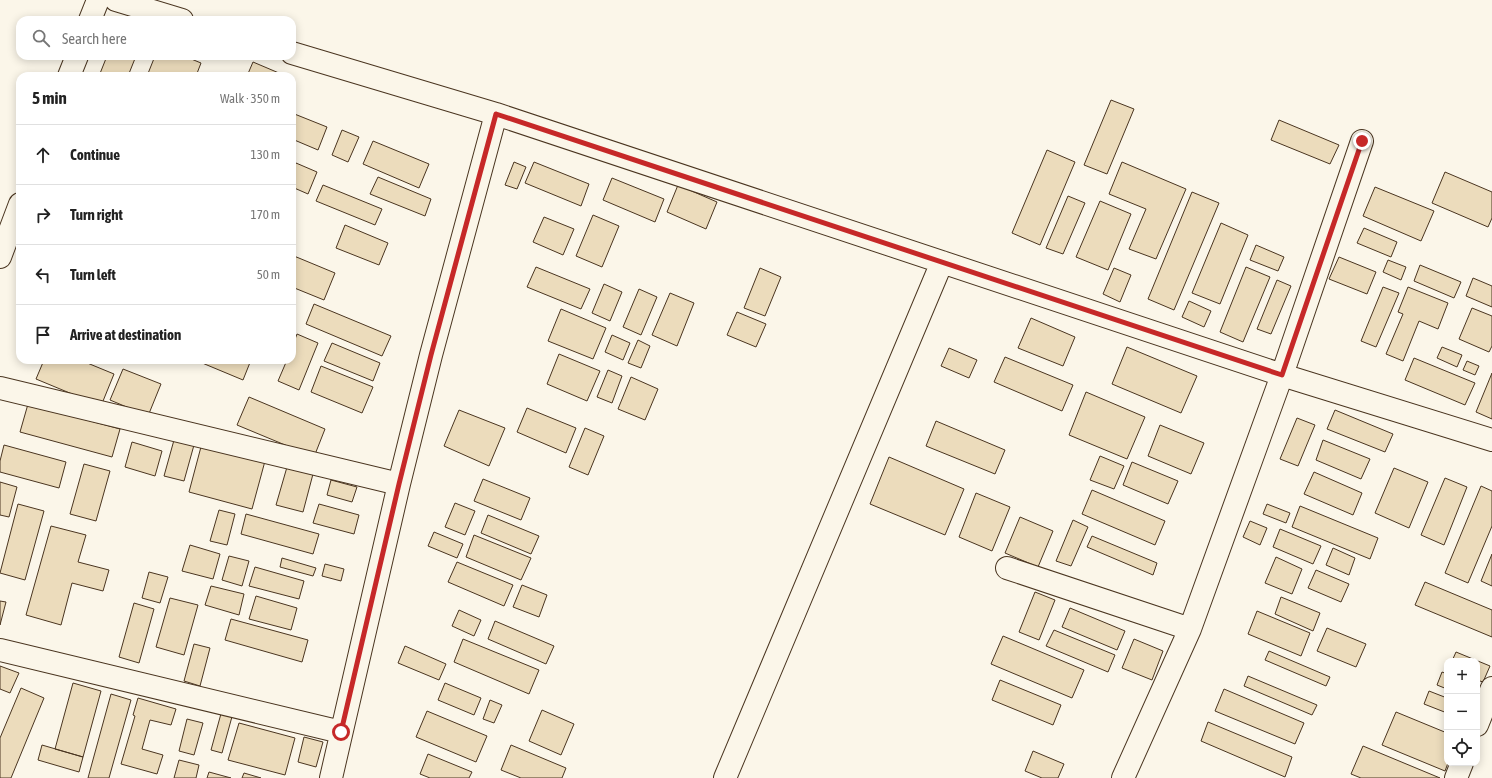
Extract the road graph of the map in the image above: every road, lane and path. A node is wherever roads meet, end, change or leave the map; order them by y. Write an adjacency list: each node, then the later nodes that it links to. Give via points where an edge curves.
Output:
1 (98, 0): 3 (street)
2 (116, 0): 4 (street)
3 (92, 16)
4 (169, 16)
5 (296, 54): 8 (street)
6 (75, 60): 7 (street)
7 (71, 72)
8 (496, 114): 12 (street); 16 (street)
9 (1362, 141): 13 (street)
10 (16, 215): 11 (street)
11 (0, 257)
12 (942, 262): 13 (street); 25 (street)
13 (1282, 375): 15 (street); 18 (street)
14 (0, 388): 16 (street)
15 (1492, 440)
16 (399, 484): 22 (street)
17 (1007, 568): 18 (street)
18 (1190, 629): 26 (street)
19 (0, 650): 22 (street)
20 (1492, 688): 21 (street)
21 (1480, 718)
22 (341, 732): 24 (street)
23 (1461, 766): 27 (street)
24 (331, 778)
25 (725, 778)
26 (1123, 778)
27 (1456, 778)

